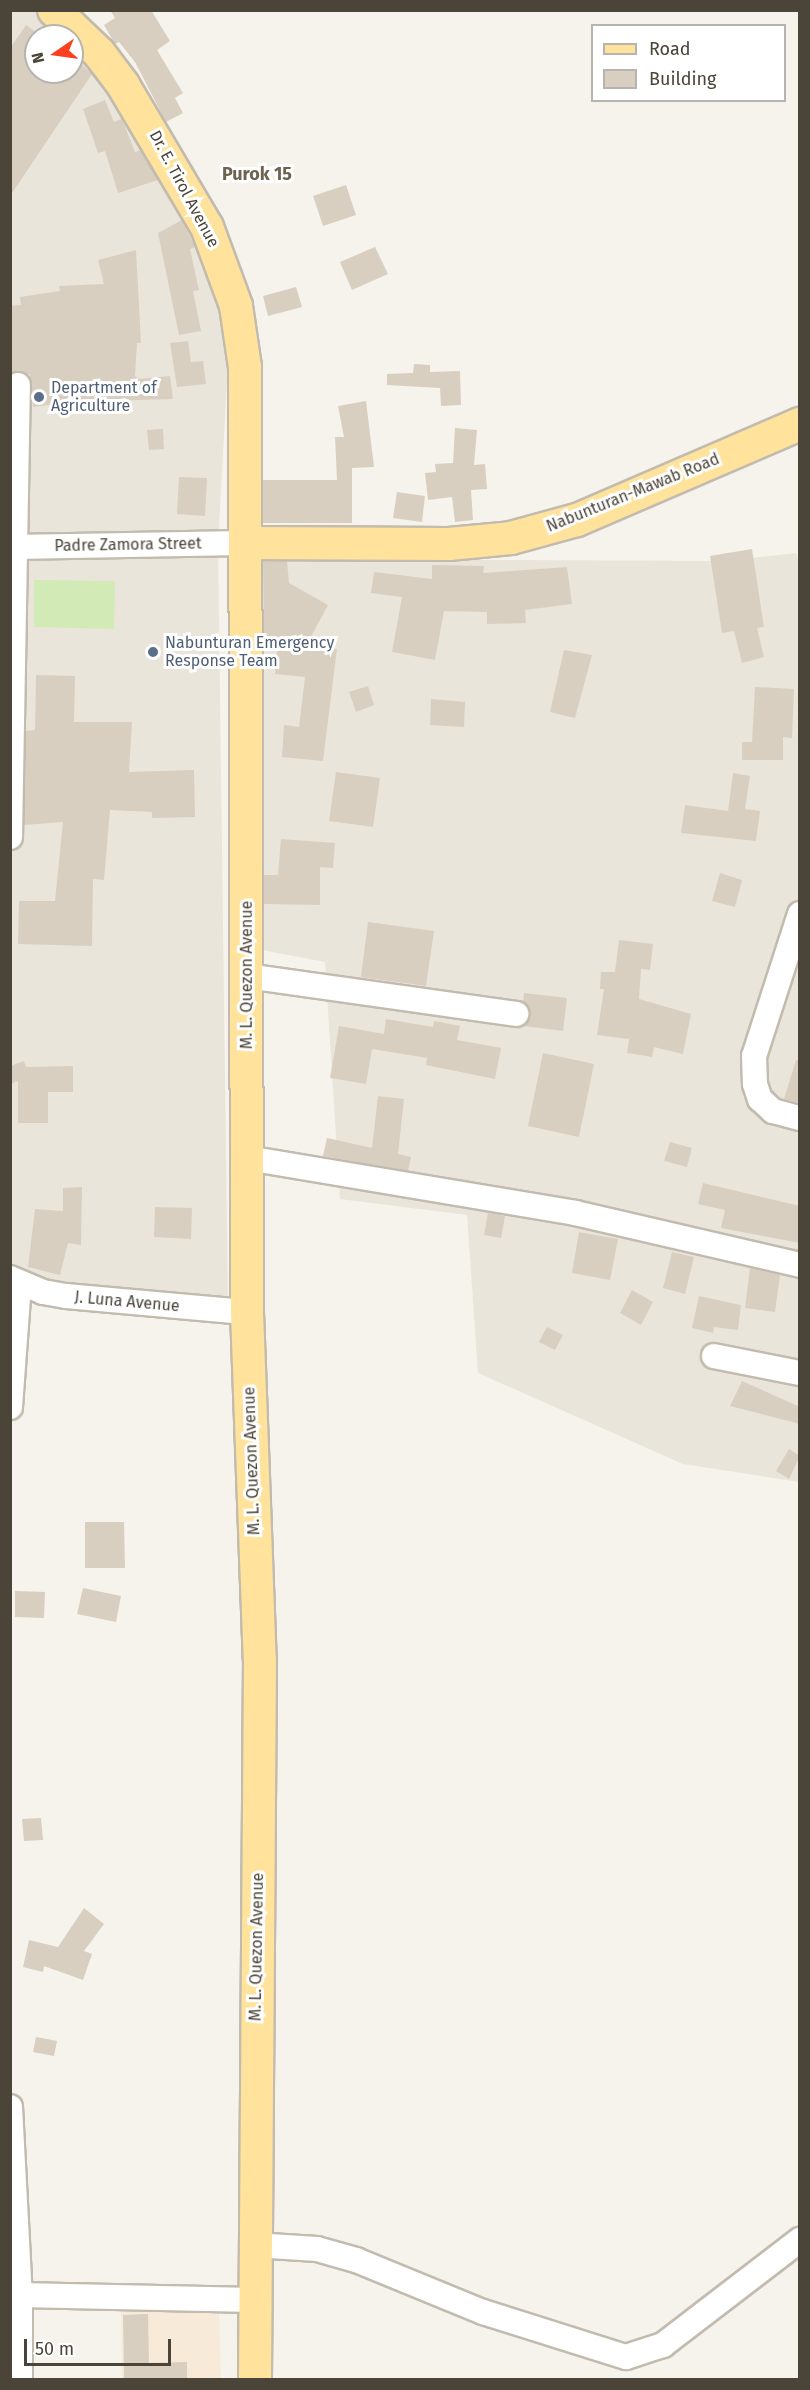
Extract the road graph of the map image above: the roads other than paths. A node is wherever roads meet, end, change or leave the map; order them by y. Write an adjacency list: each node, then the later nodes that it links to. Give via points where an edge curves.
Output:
1 (54, 10): 4 (main road, Dr. E. Tirol Avenue, via 99,53 123,85 188,191 222,262 236,306 245,367)
2 (18, 385): 5 (street)
3 (800, 424): 4 (main road, Nabunturan-Mawab Road, via 577,519 511,538 448,544)
4 (246, 543): 5 (street, Padre Zamora Street); 8 (main road, M. L. Quezon Avenue)
5 (12, 547): 6 (street)
6 (10, 837)
7 (800, 914): 10 (street, via 754,1056 760,1099 773,1111)
8 (247, 976): 9 (street); 11 (main road, M. L. Quezon Avenue)
9 (516, 1014)
10 (800, 1118)
11 (247, 1158): 12 (street, via 575,1213); 14 (main road, M. L. Quezon Avenue)
12 (800, 1265)
13 (15, 1281): 14 (street, J. Luna Avenue, via 66,1296); 17 (street)
14 (247, 1312): 21 (main road, M. L. Quezon Avenue, via 260,1660)
15 (714, 1356): 16 (street)
16 (800, 1373)
17 (10, 1407)
18 (10, 2107): 19 (street)
19 (11, 2131): 22 (street)
20 (800, 2240): 21 (street, via 663,2345 626,2357 483,2312 356,2260 317,2250)
21 (254, 2245): 23 (main road, M. L. Quezon Avenue)
22 (20, 2295): 23 (street); 24 (street)
23 (254, 2300): 25 (main road, M. L. Quezon Avenue)
24 (20, 2379)
25 (255, 2379)

